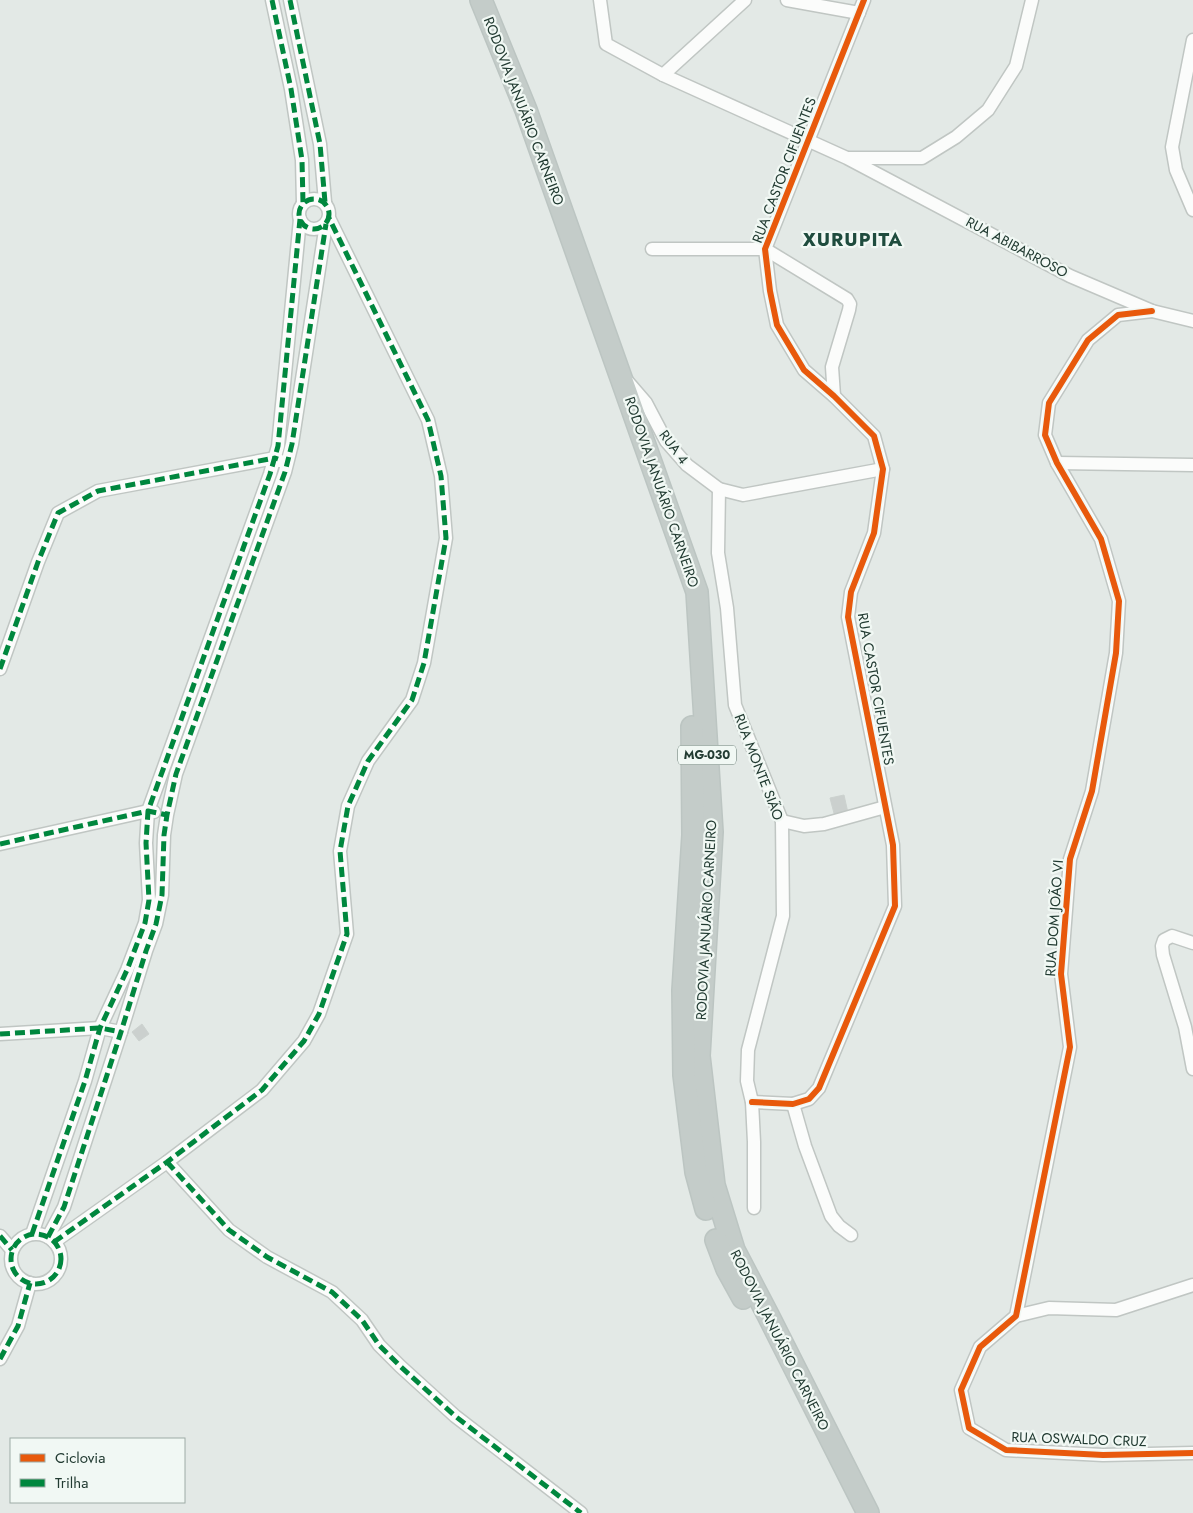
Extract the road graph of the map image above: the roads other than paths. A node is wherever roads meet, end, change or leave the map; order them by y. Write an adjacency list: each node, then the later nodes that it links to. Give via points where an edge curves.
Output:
1 (272, 0): 16 (street, via 302,160)
2 (290, 0): 15 (street, via 320,144)
3 (468, 0): 58 (highway, RODOVIA JANUÁRIO CARNEIRO / MG-030, via 514,107 682,591 692,672 692,835 683,990 684,1075 696,1172 727,1269 824,1450)
4 (481, 0): 24 (highway, RODOVIA JANUÁRIO CARNEIRO / MG-030, via 526,110)
5 (600, 0): 12 (street, RUA ABIBARROSO, via 606,44)
6 (745, 0): 12 (street)
7 (787, 0): 10 (street)
8 (864, 0): 10 (street, RUA CASTOR CIFUENTES)
9 (1032, 0): 14 (street, via 1016,66 988,110 976,121 922,158)
10 (859, 13): 13 (street, RUA CASTOR CIFUENTES)
11 (1193, 40): 17 (street, via 1172,147 1176,170)
12 (663, 75): 13 (street, RUA ABIBARROSO)
13 (808, 141): 14 (street, RUA ABIBARROSO); 21 (street, RUA CASTOR CIFUENTES)
14 (847, 158): 22 (street, RUA ABIBARROSO, via 1070,276)
15 (325, 202): 16 (street, via 314,198); 19 (street, via 329,210)
16 (303, 203): 18 (street)
17 (1193, 210)
18 (300, 219): 19 (street, via 307,227 317,228); 26 (street)
19 (327, 221): 28 (street); 45 (street, via 428,420 441,476 445,548 424,663 412,700 368,761 348,806 340,851 346,934 319,1014 304,1041 262,1090)
20 (652, 249): 21 (street)
21 (765, 249): 25 (street, RUA CASTOR CIFUENTES, via 777,326 804,370); 25 (street, via 847,298 850,304 832,367)
22 (1152, 311): 23 (street, RUA ABIBARROSO); 27 (street, RUA DOM JOÃO VI, via 1118,315 1088,340 1050,403 1045,435)
23 (1193, 320)
24 (619, 372): 31 (street, RUA 4, via 646,403 666,441 687,465); 59 (highway, RODOVIA JANUÁRIO CARNEIRO / MG-030, via 697,592 712,832 699,1056 714,1186 734,1250)
25 (834, 396): 30 (street, RUA CASTOR CIFUENTES, via 874,436)
26 (275, 458): 28 (street); 32 (street, via 98,491 58,512); 34 (street)
27 (1057, 463): 29 (street); 54 (street, RUA DOM JOÃO VI, via 1101,539 1119,601 1116,653 1092,791 1070,859 1061,974 1070,1047)
28 (287, 464): 35 (street, via 176,774)
29 (1193, 465)
30 (883, 469): 31 (street, via 743,495); 33 (street, RUA CASTOR CIFUENTES, via 874,533 852,592 848,618)
31 (719, 489): 36 (street, RUA MONTE SIÃO, via 718,552 727,608 735,705)
32 (0, 669)
33 (885, 807): 36 (street, via 824,824 804,826); 44 (street, RUA CASTOR CIFUENTES, via 893,845 895,906 819,1088 809,1099)
34 (148, 811): 35 (street); 37 (street); 39 (street, via 146,843 150,900 145,923 128,970)
35 (166, 815): 40 (street, via 162,895 156,924)
36 (782, 821): 43 (street, RUA MONTE SIÃO, via 784,916 748,1050 747,1081)
37 (0, 844)
38 (1193, 943): 42 (street, via 1172,936 1164,940 1162,946 1185,1026)
39 (100, 1028): 40 (street); 41 (street); 47 (street)
40 (121, 1032): 50 (street)
41 (0, 1034)
42 (1193, 1069)
43 (752, 1102): 44 (street); 46 (street, RUA MONTE SIÃO)
44 (793, 1104): 48 (street, via 831,1216)
45 (167, 1162): 50 (street); 57 (street, via 229,1230 267,1257 332,1292 362,1320 379,1345 455,1416)
46 (754, 1208)
47 (32, 1234): 50 (street); 51 (street, via 17,1242)
48 (851, 1235)
49 (0, 1236): 51 (street)
50 (51, 1239): 52 (street, via 60,1256 57,1271 46,1281)
51 (12, 1250): 52 (street, via 12,1267 22,1280)
52 (30, 1283): 55 (street, via 18,1326)
53 (1193, 1286): 54 (street, via 1116,1310 1049,1308)
54 (1016, 1316): 56 (street, RUA OSWALDO CRUZ, via 980,1347 961,1390 969,1428 1006,1450 1103,1455)
55 (0, 1359)
56 (1193, 1453)
57 (581, 1513)
58 (852, 1513)
59 (868, 1513)

